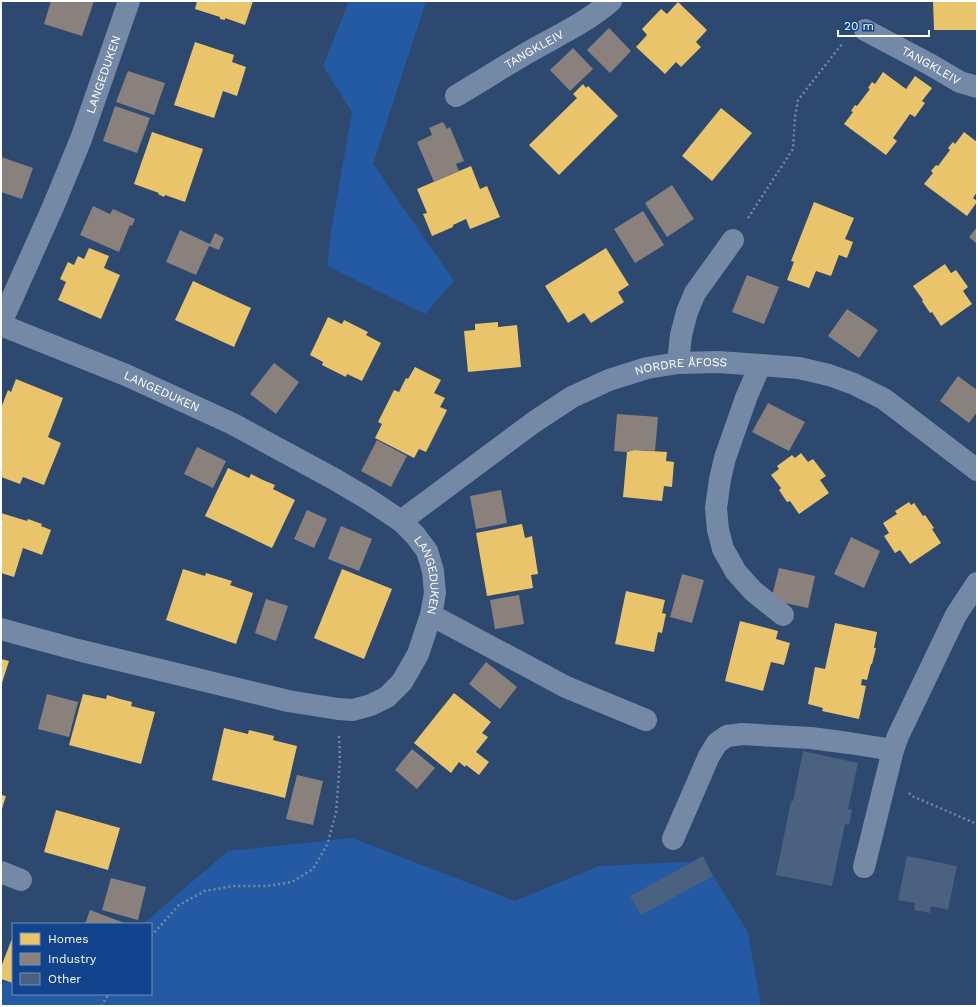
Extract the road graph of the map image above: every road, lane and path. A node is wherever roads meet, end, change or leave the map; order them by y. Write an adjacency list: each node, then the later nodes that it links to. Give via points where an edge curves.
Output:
1 (129, 1): 7 (street, LANGEDUKEN, via 81,138)
2 (611, 1): 5 (street, TANGKLEIV, via 580,24)
3 (865, 30): 4 (street, TANGKLEIV, via 960,82); 6 (path, via 847,39 798,100 793,149)
4 (977, 87)
5 (456, 96)
6 (734, 240): 8 (street, via 695,293 681,335)
7 (1, 324): 11 (street, LANGEDUKEN, via 233,424 336,480)
8 (678, 363): 9 (street, NORDRE ÅFOSS); 11 (street, NORDRE ÅFOSS, via 647,368 610,380 572,397)
9 (760, 365): 10 (street, NORDRE ÅFOSS, via 799,368 854,384 884,399); 14 (street, via 725,458 716,508 718,530 736,572 753,592)
10 (977, 470)
11 (400, 521): 13 (street, LANGEDUKEN, via 427,551 433,571 435,593)
12 (977, 583): 18 (street, via 956,615)
13 (431, 615): 16 (street, LANGEDUKEN, via 418,654 402,682 387,697 371,705 353,710); 17 (street, via 566,687)
14 (782, 615)
15 (1, 629): 16 (street, LANGEDUKEN, via 288,701)
16 (338, 709): 23 (path, via 340,760 336,813 327,846 313,869 292,882 267,886 233,886 205,891 179,905)
17 (646, 720)
18 (893, 750): 19 (street); 21 (street, via 811,738 742,734 727,736 717,743 709,756)
19 (888, 775): 20 (path, via 912,796); 22 (street)
20 (977, 824)
21 (673, 839)
22 (864, 867)
23 (152, 935)
24 (108, 995): 25 (path)
25 (101, 1006)

